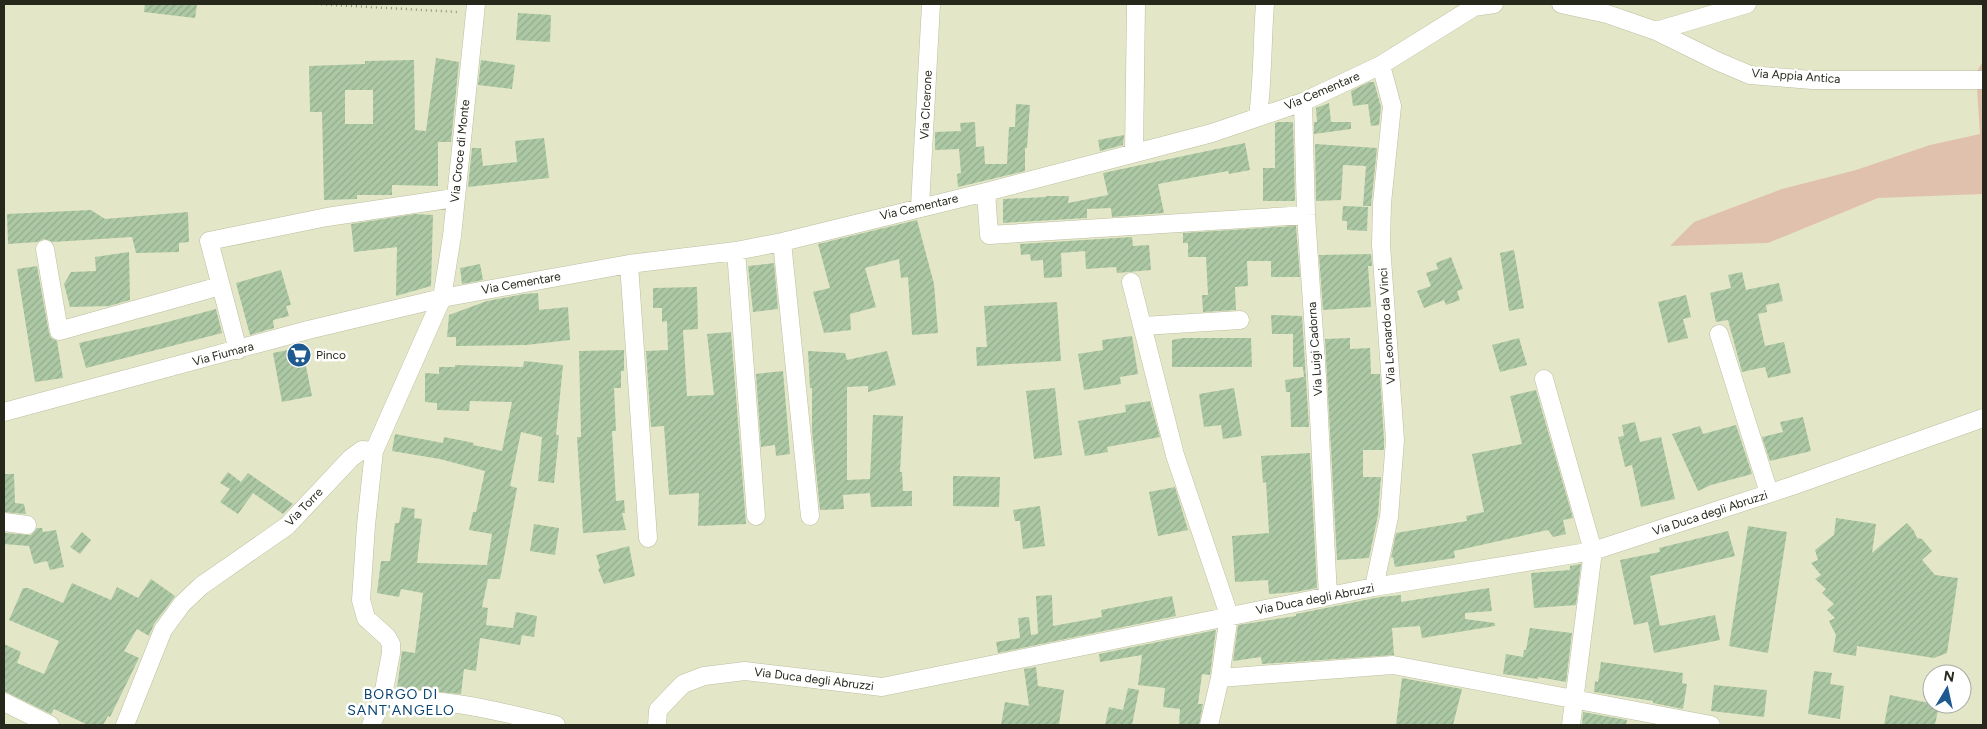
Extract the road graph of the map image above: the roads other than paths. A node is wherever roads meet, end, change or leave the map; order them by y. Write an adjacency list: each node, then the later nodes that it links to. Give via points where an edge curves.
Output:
1 (931, 4): 16 (street, Via CIcerone)
2 (1136, 4): 13 (street)
3 (1265, 4): 12 (street)
4 (1494, 4): 9 (street, via 1474,8)
5 (1561, 4): 8 (street, Via Appia Antica, via 1608,14)
6 (1747, 4): 8 (street)
7 (475, 8): 15 (street, Via Croce di Monte)
8 (1656, 31): 10 (street, Via Appia Antica, via 1750,75 1812,80)
9 (1381, 65): 11 (street, Via Cementare); 40 (street, Via Leonardo da Vinci, via 1392,106 1381,245 1395,440 1389,517)
10 (1983, 80)
11 (1303, 102): 12 (street, Via Cementare); 17 (street, Via Luigi Cadorna)
12 (1258, 116): 13 (street, Via Cementare, via 1212,133)
13 (1134, 152): 14 (street, Via Cementare)
14 (986, 192): 16 (street, Via Cementare); 17 (street, via 989,235)
15 (454, 198): 23 (street, via 209,241); 24 (street, Via Croce di Monte, via 452,236)
16 (920, 206): 18 (street, Via Cementare)
17 (1306, 215): 41 (street, Via Luigi Cadorna)
18 (782, 242): 20 (street, Via Cementare); 35 (street)
19 (45, 249): 23 (street, via 59,330)
20 (736, 251): 21 (street, Via Cementare); 34 (street)
21 (629, 264): 24 (street, Via Cementare); 38 (street)
22 (1131, 282): 26 (street)
23 (220, 286): 28 (street)
24 (442, 298): 28 (street, Via Fiumara); 32 (street)
25 (1240, 320): 26 (street)
26 (1142, 326): 42 (street, via 1175,455)
27 (1718, 334): 33 (street)
28 (238, 350): 30 (street, Via Fiumara)
29 (1544, 379): 39 (street)
30 (4, 412)
31 (1983, 418): 33 (street, Via Duca degli Abruzzi)
32 (374, 451): 45 (street, via 361,600 366,618 391,644); 49 (street, Via Torre, via 362,450 287,526 201,586 182,604 163,630)
33 (1769, 493): 39 (street, Via Duca degli Abruzzi)
34 (756, 516)
35 (810, 516)
36 (4, 522): 37 (street)
37 (27, 525)
38 (648, 538)
39 (1593, 551): 40 (street, Via Duca degli Abruzzi); 44 (street)
40 (1374, 587): 41 (street, Via Duca degli Abruzzi)
41 (1328, 596): 42 (street, Via Duca degli Abruzzi)
42 (1230, 615): 43 (street); 52 (street, Via Duca degli Abruzzi, via 882,687 745,671 704,676 683,684 658,710)
43 (1220, 678): 44 (street, via 1393,664); 53 (street)
44 (1576, 699): 47 (street); 54 (street)
45 (382, 701): 50 (street); 51 (street, via 437,702 488,709)
46 (4, 702): 48 (street)
47 (1667, 721): 55 (street)
48 (50, 725)
49 (126, 725)
50 (371, 725)
51 (556, 725)
52 (657, 725)
53 (1209, 725)
54 (1571, 725)
55 (1711, 725)

